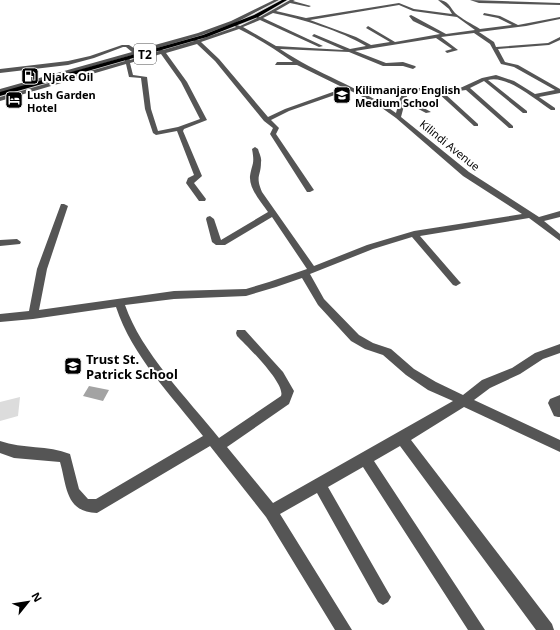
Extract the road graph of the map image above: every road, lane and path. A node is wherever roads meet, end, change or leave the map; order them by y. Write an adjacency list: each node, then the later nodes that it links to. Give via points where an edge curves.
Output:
1 (277, 0): 37 (street, via 227,24)
2 (440, 0): 13 (street)
3 (472, 0): 5 (street)
4 (290, 1): 6 (street); 8 (highway, T2)
5 (560, 4)
6 (309, 6)
7 (434, 8): 10 (street)
8 (271, 11): 14 (highway, T2); 17 (street)
9 (352, 11): 10 (street, via 399,4 410,9); 15 (street); 17 (street)
10 (441, 13): 13 (street)
11 (484, 14): 19 (street, via 499,17)
12 (411, 16): 22 (street)
13 (458, 16): 21 (street)
14 (259, 17): 18 (highway, T2); 35 (street)
15 (362, 17)
16 (560, 18): 19 (street)
17 (306, 19): 31 (street, via 322,27 356,37)
18 (238, 26): 26 (highway, T2); 30 (street, Kilindi Avenue)
19 (516, 26): 21 (street)
20 (368, 27): 27 (street)
21 (476, 31): 22 (street); 32 (street)
22 (445, 35): 24 (street)
23 (314, 36): 33 (street)
24 (437, 36): 27 (street); 36 (street, via 456,50)
25 (560, 38): 28 (street, via 556,38)
26 (196, 41): 34 (highway, T2); 57 (street, via 222,65)
27 (394, 43): 31 (street)
28 (552, 43): 29 (street); 32 (street)
29 (558, 46)
30 (272, 47): 35 (street); 39 (street, Kilindi Avenue)
31 (370, 47): 33 (street)
32 (496, 48): 48 (street, via 503,63 516,66)
33 (350, 50): 35 (street); 41 (street, via 385,65 403,64)
34 (161, 51): 37 (highway, T2); 38 (street); 60 (street, via 196,102 204,120)
35 (330, 51)
36 (446, 52)
37 (138, 54): 38 (highway, T2); 42 (street, via 122,46 68,63); 46 (street)
38 (128, 61): 49 (highway, T2); 51 (street); 60 (street, via 131,76 144,77 148,109 156,133)
39 (298, 63): 40 (street); 44 (street, Kilindi Avenue)
40 (277, 64)
41 (413, 67)
42 (0, 71)
43 (484, 79): 45 (street); 50 (street, via 493,75 501,76); 55 (street)
44 (350, 88): 56 (street, Kilindi Avenue); 57 (street)
45 (467, 88): 47 (street); 59 (street)
46 (0, 91)
47 (439, 91): 52 (street, via 412,90); 58 (street)
48 (560, 91): 50 (street)
49 (0, 94)
50 (533, 96): 53 (street)
51 (0, 99)
52 (402, 99): 54 (street); 56 (street)
53 (553, 109)
54 (428, 112)
55 (525, 112)
56 (398, 117): 67 (street, Kilindi Avenue, via 466,174)
57 (266, 120): 62 (street, via 276,128 273,134)
58 (476, 125)
59 (511, 127)
60 (180, 129): 63 (street, via 198,176 190,183)
61 (255, 149): 65 (street, via 258,162 254,182)
62 (310, 190)
63 (202, 199)
64 (64, 206): 77 (street, via 42,269)
65 (273, 212): 68 (street, via 222,243 216,242); 74 (street)
66 (560, 214): 69 (street)
67 (529, 215): 69 (street, Kilindi Avenue); 70 (street)
68 (210, 219)
69 (538, 220): 71 (street, Kilindi Avenue)
70 (414, 234): 74 (street); 75 (street)
71 (560, 238)
72 (17, 242): 73 (street)
73 (0, 243)
74 (308, 271): 76 (street, via 246,292 175,295); 81 (street, via 321,302 349,334 369,346 387,352 410,372)
75 (456, 283)
76 (120, 304): 77 (street); 83 (street, via 144,353)
77 (33, 315): 78 (street)
78 (0, 318)
79 (241, 333): 83 (street, via 281,379 288,394 285,400)
80 (560, 348): 81 (street, via 486,384)
81 (462, 402): 82 (street); 84 (street)
82 (402, 438): 86 (street); 92 (street)
83 (215, 442): 85 (street, via 97,506 90,507 77,500 64,458 14,452); 88 (street)
84 (560, 446)
85 (0, 447)
86 (365, 458): 87 (street); 91 (street)
87 (319, 484): 88 (street); 89 (street)
88 (271, 512): 90 (street)
89 (383, 597)
90 (344, 630)
91 (477, 630)
92 (546, 630)

